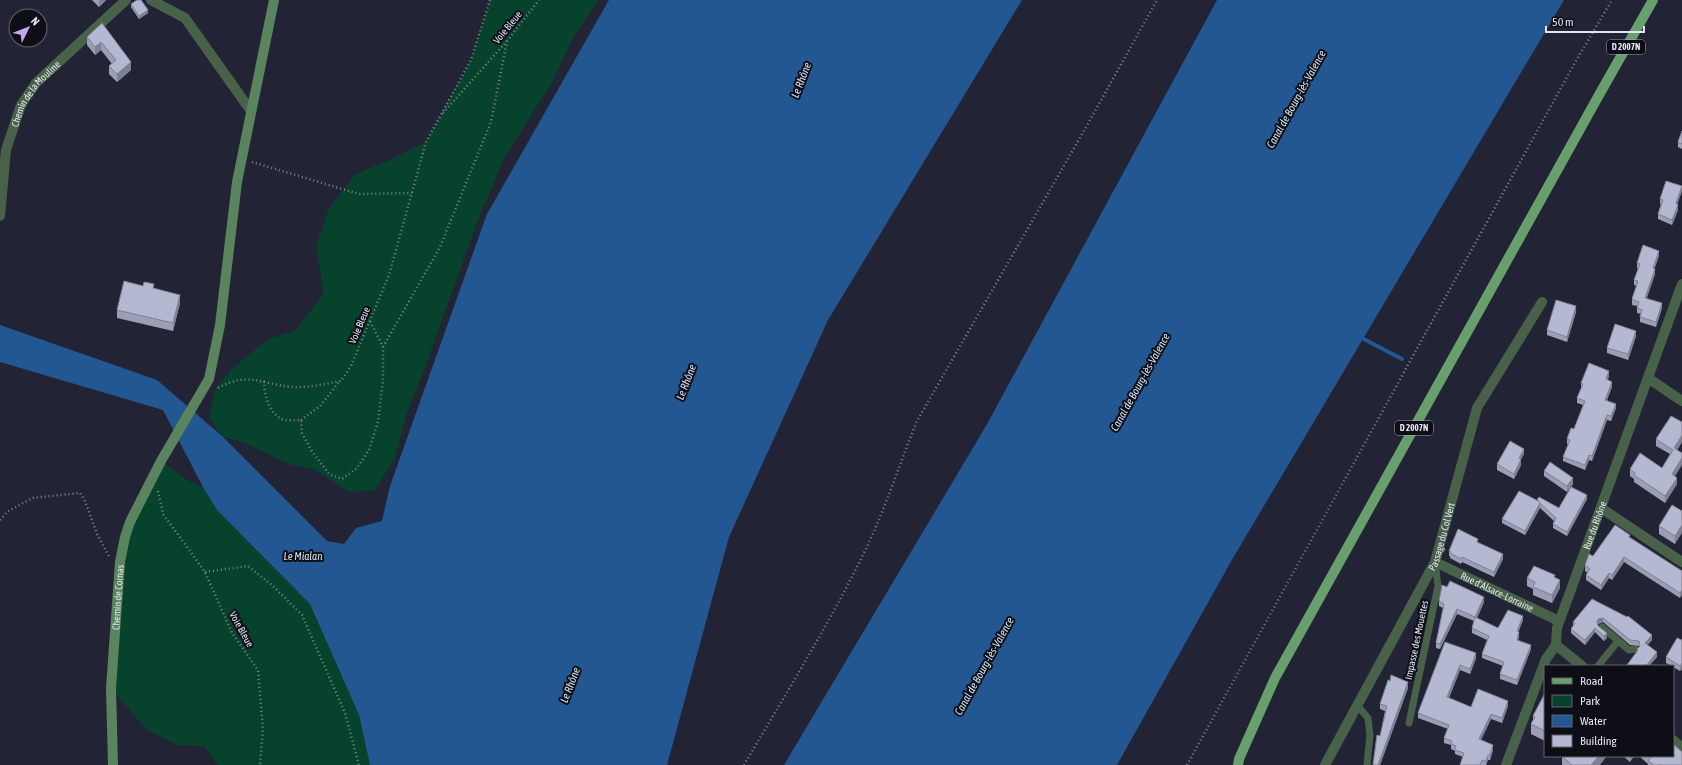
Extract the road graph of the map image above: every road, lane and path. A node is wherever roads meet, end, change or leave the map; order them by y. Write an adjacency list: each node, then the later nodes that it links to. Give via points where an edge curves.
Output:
1 (126, 0): 14 (street, Chemin de la Mouline, via 36,83 21,105 6,150)
2 (151, 0): 10 (street, via 185,18)
3 (274, 0): 10 (street, Chemin de Cornas)
4 (490, 0): 11 (path, Voie Bleue, via 471,60)
5 (539, 0): 9 (path, Voie Bleue)
6 (1157, 0): 47 (path, via 918,421 904,451 883,513 864,553 837,605)
7 (1612, 0): 48 (path, via 1569,73)
8 (1653, 0): 49 (main road, D 2007N, via 1275,678)
9 (507, 41): 11 (path, Voie Bleue); 18 (path, via 491,122 440,247)
10 (251, 111): 12 (street, Chemin de Cornas)
11 (439, 118): 13 (path, Voie Bleue, via 426,142)
12 (241, 159): 13 (path, via 358,194); 28 (street, Chemin de Cornas, via 236,182 220,325 209,379 161,461 130,522)
13 (412, 192): 17 (path, Voie Bleue, via 389,276)
14 (0, 216)
15 (1682, 284): 19 (street, Rue du Rhône)
16 (1542, 302): 29 (street, Passage du Col Vert, via 1477,408)
17 (370, 321): 18 (path); 20 (path, Voie Bleue, via 350,366)
18 (383, 347): 24 (path, via 383,381 378,422 369,450 357,468 342,479 329,474 302,433)
19 (1648, 378): 23 (street); 26 (street, Rue du Rhône)
20 (340, 380): 21 (path, via 293,387); 24 (path, Voie Bleue, via 320,406)
21 (264, 381): 22 (path, via 244,378 231,380); 24 (path, via 264,391 280,418 290,421)
22 (214, 390)
23 (1682, 401)
24 (301, 420)
25 (161, 485): 31 (path, Voie Bleue, via 158,491 163,514)
26 (1601, 508): 30 (street); 32 (street, Rue du Rhône)
27 (0, 520): 28 (path, via 7,512 32,498 80,492 96,534 110,558)
28 (120, 562): 44 (street, Chemin de Cornas, via 111,688)
29 (1434, 562): 32 (street, Rue d'Alsace-Lorraine); 39 (street, Passage du Col Vert); 40 (lane, Impasse des Mouettes, via 1438,586)
30 (1682, 562)
31 (205, 572): 45 (path, Voie Bleue, via 232,633 258,670 263,729); 46 (path, via 248,566 274,586 302,615 345,713)
32 (1560, 621): 35 (street, Rue du Rhône)
33 (1602, 627): 34 (lane)
34 (1618, 641): 36 (lane, via 1629,650); 38 (lane)
35 (1556, 645): 37 (street); 43 (street, Rue du Rhône, via 1546,659)
36 (1635, 649)
37 (1581, 665)
38 (1599, 665)
39 (1357, 705): 50 (street, Passage du Col Vert); 51 (lane, via 1368,718 1370,735)
40 (1409, 723)
41 (1674, 741): 42 (street)
42 (1682, 748)
43 (1510, 763)
44 (113, 765)
45 (260, 765)
46 (359, 765)
47 (744, 765)
48 (1187, 765)
49 (1238, 765)
50 (1325, 765)
51 (1367, 765)

